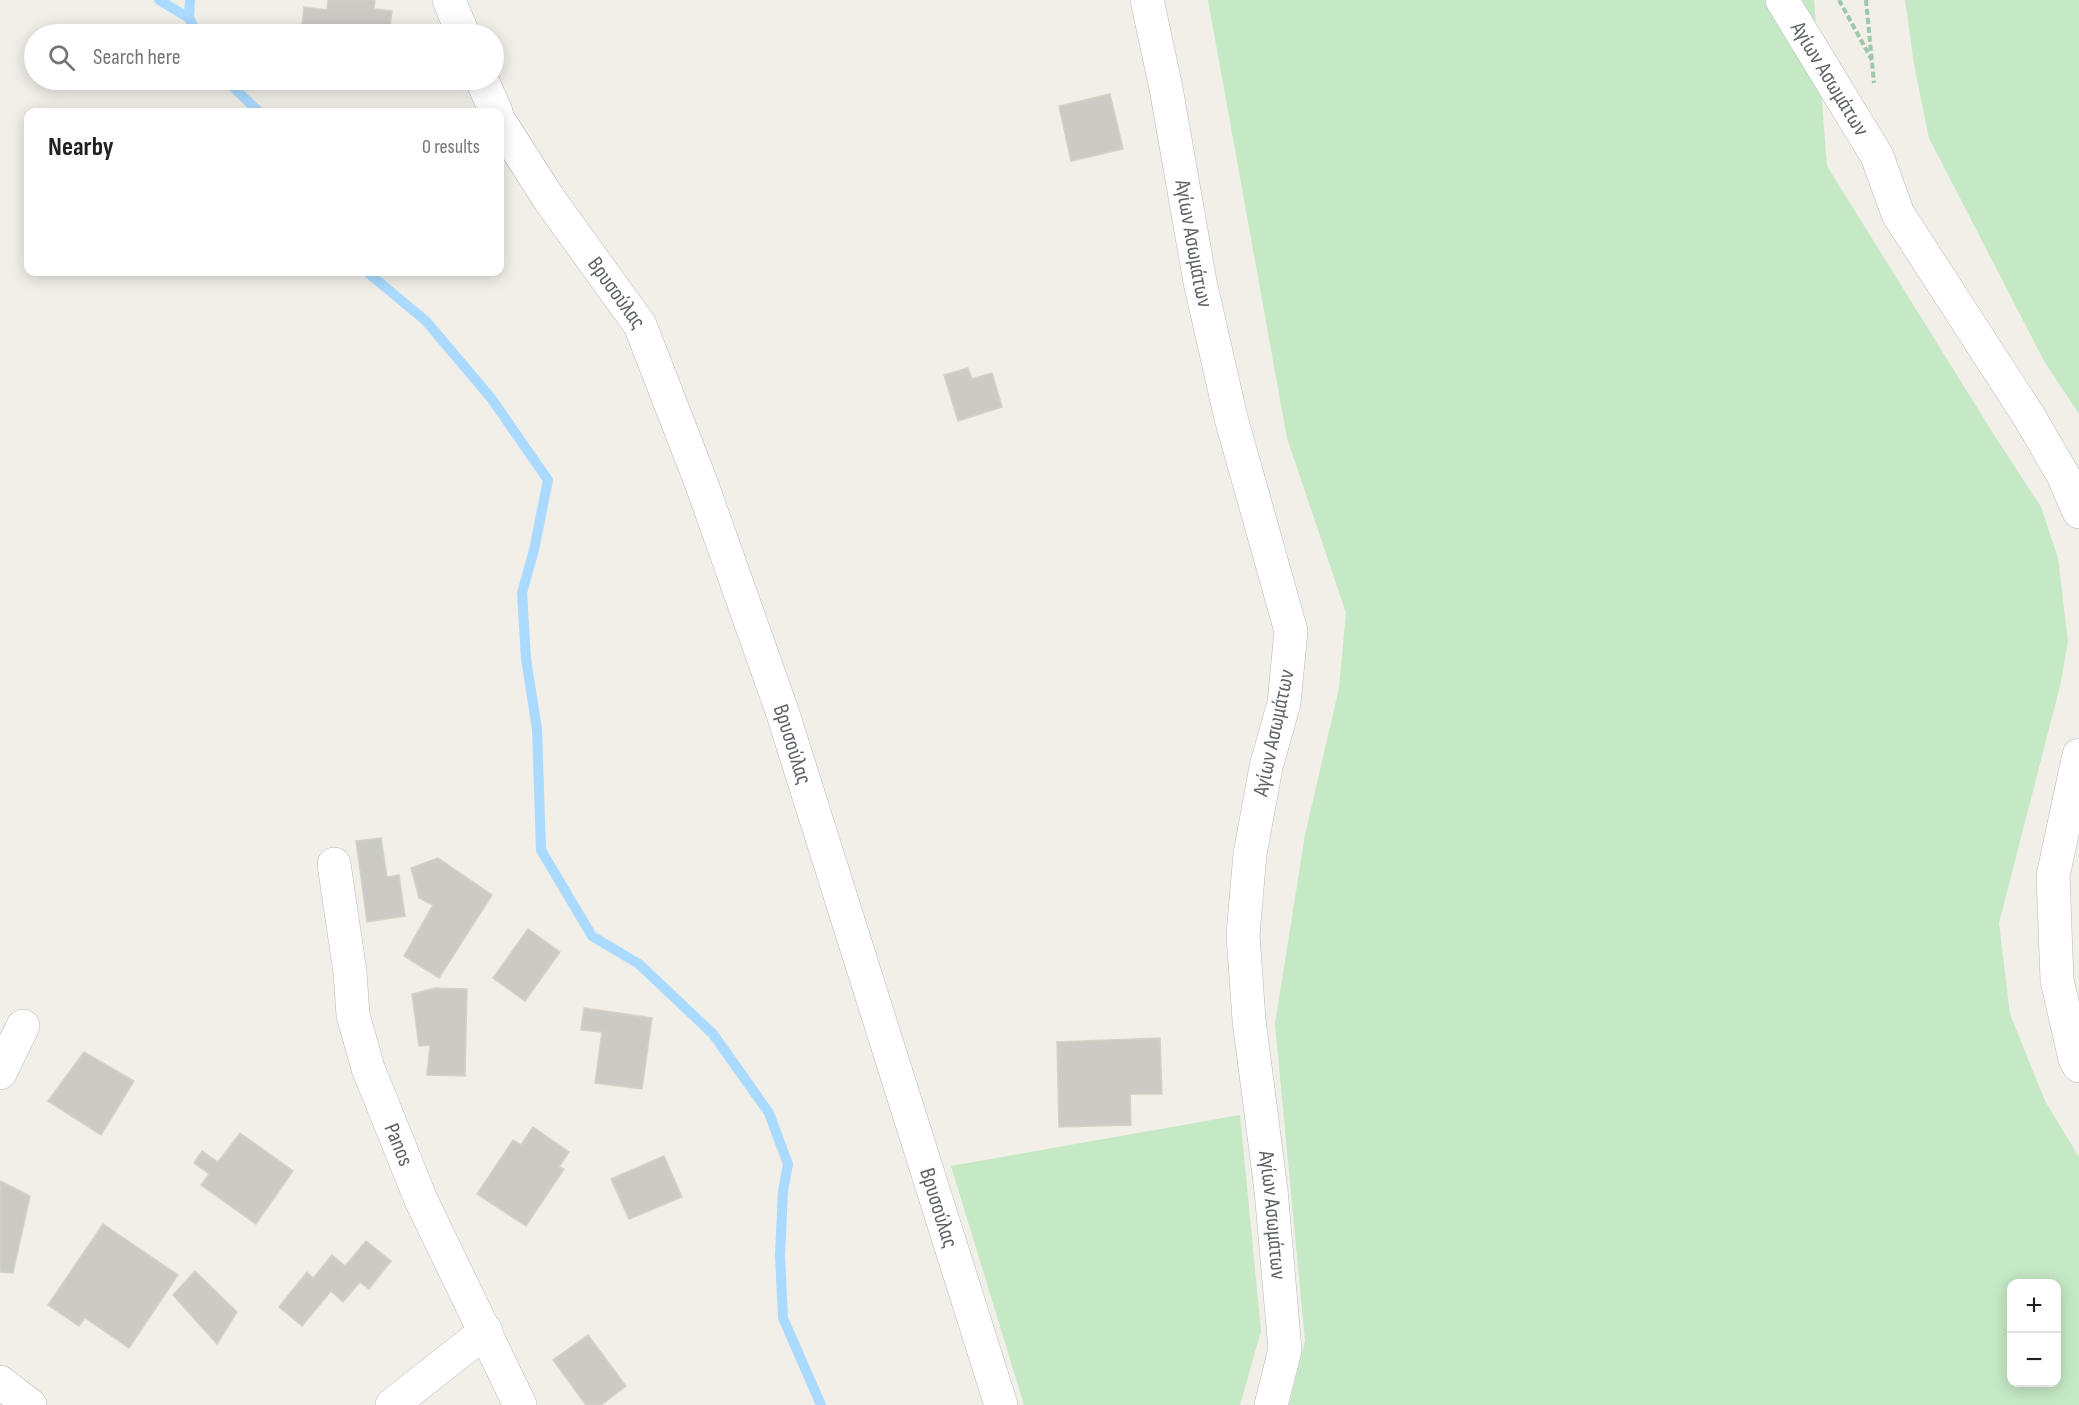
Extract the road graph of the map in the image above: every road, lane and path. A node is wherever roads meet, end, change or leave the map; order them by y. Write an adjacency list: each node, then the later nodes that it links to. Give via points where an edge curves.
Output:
1 (449, 0): 5 (street)
2 (1147, 0): 22 (street, Αγίων Ασωμάτων, via 1225,395 1291,631 1284,703 1266,766 1250,854 1243,935 1285,1350)
3 (1782, 0): 10 (street, Αγίων Ασωμάτων, via 1877,156 1898,214 2030,417)
4 (1839, 0): 6 (path)
5 (459, 24)
6 (1874, 64)
7 (486, 90): 8 (street)
8 (494, 108)
9 (504, 128): 21 (street, Βρυσούλας, via 549,199 640,325 782,711)
10 (2079, 512)
11 (2079, 755): 14 (street, via 2053,876 2057,980)
12 (334, 864): 16 (street, Panos, via 353,1015 368,1068 421,1200)
13 (23, 1026): 15 (street)
14 (2079, 1066)
15 (0, 1073)
16 (486, 1331): 19 (street); 20 (street, Panos)
17 (0, 1382): 18 (street)
18 (30, 1405)
19 (392, 1405)
20 (520, 1405)
21 (1001, 1405)
22 (1271, 1405)

